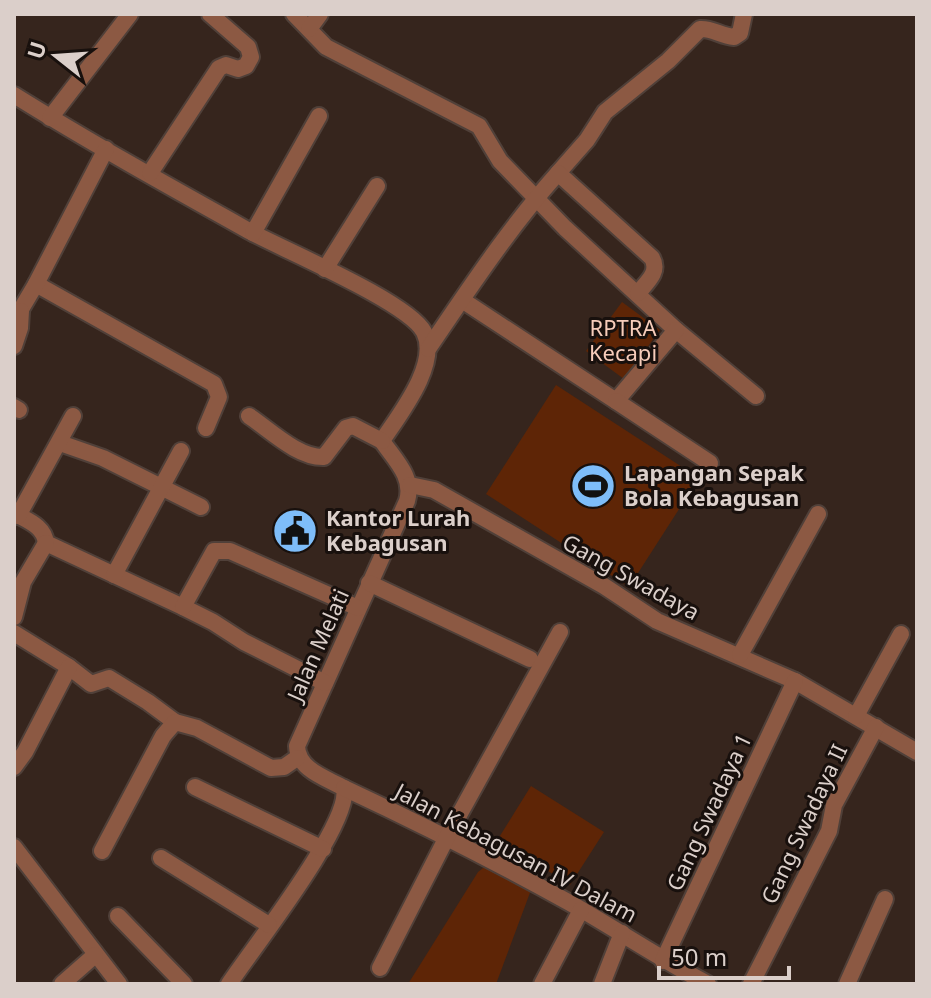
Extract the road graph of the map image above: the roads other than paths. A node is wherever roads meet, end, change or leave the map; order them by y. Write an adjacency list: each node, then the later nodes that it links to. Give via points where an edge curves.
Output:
1 (130, 14): 9 (street)
2 (210, 14): 11 (street, via 248,47 251,57 238,69 219,68)
3 (294, 14): 6 (street)
4 (320, 14): 6 (street)
5 (744, 19): 12 (street, via 734,37 700,29 605,112)
6 (309, 29): 14 (street, via 326,47 470,119)
7 (14, 95): 9 (street)
8 (319, 116): 15 (street)
9 (50, 118): 10 (street)
10 (106, 149): 11 (street); 17 (street)
11 (150, 173): 15 (street)
12 (558, 173): 14 (street); 18 (street, via 652,258 654,274)
13 (377, 186): 16 (street)
14 (535, 198): 18 (street); 19 (street)
15 (253, 233): 16 (street)
16 (325, 269): 23 (street, via 411,318 424,332)
17 (36, 284): 20 (street); 28 (street, via 214,384 219,397)
18 (638, 293): 21 (street)
19 (462, 300): 23 (street); 25 (street)
20 (18, 315): 22 (street)
21 (676, 330): 24 (street); 25 (street)
22 (14, 346)
23 (428, 349): 29 (street, via 411,397)
24 (756, 396)
25 (616, 401): 32 (street)
26 (73, 416): 30 (street)
27 (249, 416): 29 (street, via 316,457 324,457 353,426)
28 (206, 428)
29 (382, 441): 33 (street)
30 (60, 443): 34 (street); 37 (street)
31 (181, 451): 34 (street)
32 (710, 463)
33 (410, 485): 40 (street, Jalan Melati); 47 (street, Gang Swadaya, via 434,490 679,632)
34 (161, 488): 35 (street); 39 (street)
35 (201, 507)
36 (818, 514): 47 (street)
37 (16, 515): 38 (street, via 41,528)
38 (46, 543): 39 (street); 43 (street, via 23,582)
39 (114, 575): 41 (street)
40 (369, 583): 42 (street, Jalan Melati); 48 (street)
41 (183, 607): 42 (street, via 214,551 230,551); 51 (street)
42 (358, 608): 51 (street, Jalan Melati)
43 (14, 617)
44 (560, 632): 60 (street)
45 (14, 633): 49 (street)
46 (901, 634): 52 (street)
47 (740, 655): 50 (street, Gang Swadaya)
48 (530, 659)
49 (69, 667): 53 (street, via 91,684 112,680); 57 (street)
50 (795, 681): 52 (street, Gang Swadaya); 71 (street, Gang Swadaya 1)
51 (325, 683): 56 (street, Jalan Melati, via 297,746)
52 (856, 716): 54 (street, Gang Swadaya)
53 (175, 722): 56 (street, via 197,728 271,768); 63 (street)
54 (876, 727): 55 (street, Gang Swadaya); 80 (street, Gang Swadaya II)
55 (917, 752)
56 (297, 758): 59 (street)
57 (14, 767)
58 (195, 787): 62 (street)
59 (344, 788): 60 (street, Jalan Kebagusan IV Dalam); 62 (street, via 344,805)
60 (447, 837): 66 (street, Jalan Kebagusan IV Dalam); 72 (street)
61 (14, 847): 70 (street)
62 (323, 849): 68 (street)
63 (102, 851)
64 (161, 858): 68 (street)
65 (885, 899): 81 (street)
66 (581, 910): 69 (street, Jalan Kebagusan IV Dalam); 77 (street)
67 (118, 916): 75 (street)
68 (269, 925): 76 (street)
69 (622, 933): 71 (street, Jalan Kebagusan IV Dalam); 78 (street)
70 (95, 955): 73 (street); 74 (street)
71 (663, 961): 79 (street, Jalan Kebagusan IV Dalam)
72 (380, 968)
73 (62, 984)
74 (119, 984)
75 (184, 984)
76 (229, 984)
77 (542, 984)
78 (602, 984)
79 (708, 984)
80 (751, 984)
81 (847, 984)

